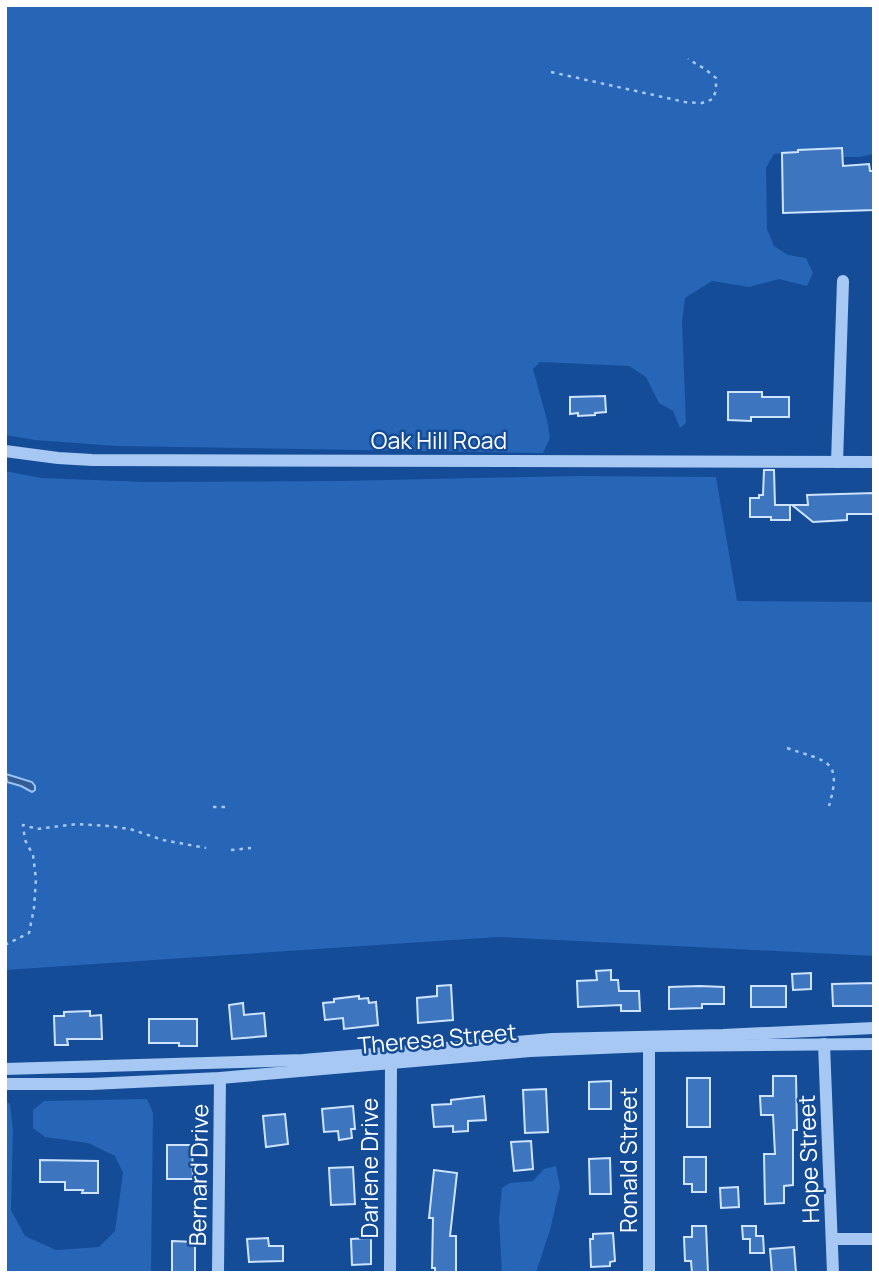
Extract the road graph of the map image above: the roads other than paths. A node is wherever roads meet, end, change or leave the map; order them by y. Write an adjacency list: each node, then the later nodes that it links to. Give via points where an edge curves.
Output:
1 (843, 281): 3 (street)
2 (5, 451): 3 (street, Oak Hill Road, via 92,460)
3 (837, 462): 4 (street, Oak Hill Road)
4 (874, 462)
5 (874, 1028): 10 (street, via 552,1039 303,1059)
6 (824, 1044): 7 (street, Theresa Street); 8 (street, Theresa Street); 13 (street, Hope Street)
7 (874, 1044)
8 (649, 1046): 9 (street, Theresa Street); 17 (street, Ronald Street)
9 (391, 1064): 11 (street, Theresa Street); 16 (street, Darlene Drive)
10 (5, 1069)
11 (220, 1078): 12 (street, Theresa Street); 15 (street, Bernard Drive)
12 (5, 1084)
13 (832, 1239): 14 (street); 18 (street, Hope Street)
14 (874, 1239)
15 (218, 1273)
16 (390, 1273)
17 (649, 1273)
18 (833, 1273)

